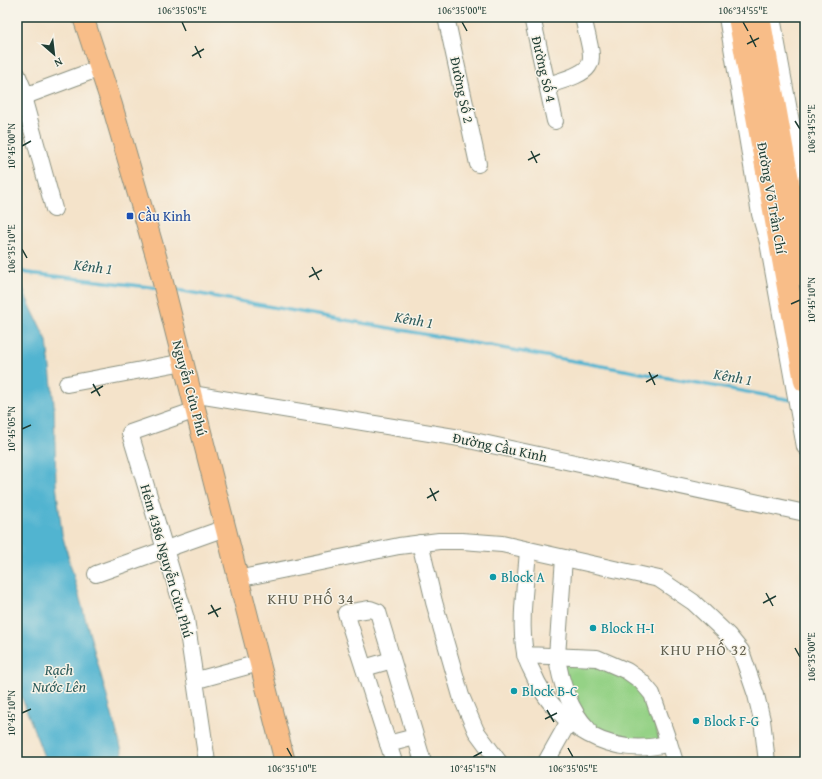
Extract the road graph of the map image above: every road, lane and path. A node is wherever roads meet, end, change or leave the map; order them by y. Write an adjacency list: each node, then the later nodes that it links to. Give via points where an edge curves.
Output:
1 (83, 17): 9 (main road, Nguyễn Cửu Phú)
2 (446, 17): 14 (street, Đường Số 2)
3 (532, 17): 11 (street, Đường Số 4)
4 (583, 17): 11 (street, via 592,56 588,69)
5 (727, 17): 19 (street, via 760,214)
6 (739, 17): 19 (highway, Đường Võ Trần Chí)
7 (759, 17): 17 (highway, Đường Võ Trần Chí)
8 (772, 17): 15 (street)
9 (100, 68): 12 (street); 18 (main road, Nguyễn Cửu Phú, via 158,262)
10 (17, 74): 12 (street)
11 (548, 85): 13 (street, Đường Số 4)
12 (22, 98): 16 (street)
13 (555, 121)
14 (478, 164)
15 (805, 199)
16 (54, 209)
17 (805, 276)
18 (184, 362): 20 (street); 21 (main road, Nguyễn Cửu Phú)
19 (800, 378): 22 (street, via 801,424)
20 (67, 384)
21 (194, 402): 23 (street, Đường Cầu Kinh, via 460,438); 24 (main road, Nguyễn Cửu Phú); 26 (street, Hẻm 4386 Nguyễn Cửu Phú, via 130,433)
22 (805, 447)
23 (805, 513)
24 (225, 528): 26 (street); 30 (main road, Nguyễn Cửu Phú)
25 (420, 543): 27 (street, via 462,541 502,544); 30 (street); 46 (street, via 460,696 476,731)
26 (164, 549): 29 (street); 36 (street, Hẻm 4386 Nguyễn Cửu Phú, via 186,619)
27 (528, 550): 28 (street); 31 (street, via 523,638)
28 (564, 558): 32 (street); 49 (street, via 659,580 693,602 728,635 741,651 756,695)
29 (96, 574)
30 (237, 579): 34 (main road, Nguyễn Cửu Phú)
31 (526, 655): 32 (street); 37 (street, via 540,688)
32 (557, 656): 39 (street, via 567,694 580,721); 40 (street, via 597,658 641,680 652,694)
33 (392, 660): 35 (street); 35 (street, via 378,612 370,609 346,613); 38 (street)
34 (259, 663): 36 (street); 43 (main road, Nguyễn Cửu Phú)
35 (364, 668): 41 (street)
36 (197, 680): 42 (street, Hẻm 4386 Nguyễn Cửu Phú)
37 (569, 721): 39 (street); 47 (street)
38 (416, 736): 41 (street); 45 (street)
39 (596, 737): 40 (street, via 616,746 632,748 648,748)
40 (669, 743): 48 (street)
41 (388, 744): 44 (street)
42 (207, 762)
43 (285, 762)
44 (394, 762)
45 (423, 762)
46 (499, 762)
47 (546, 762)
48 (675, 762)
49 (767, 762)

